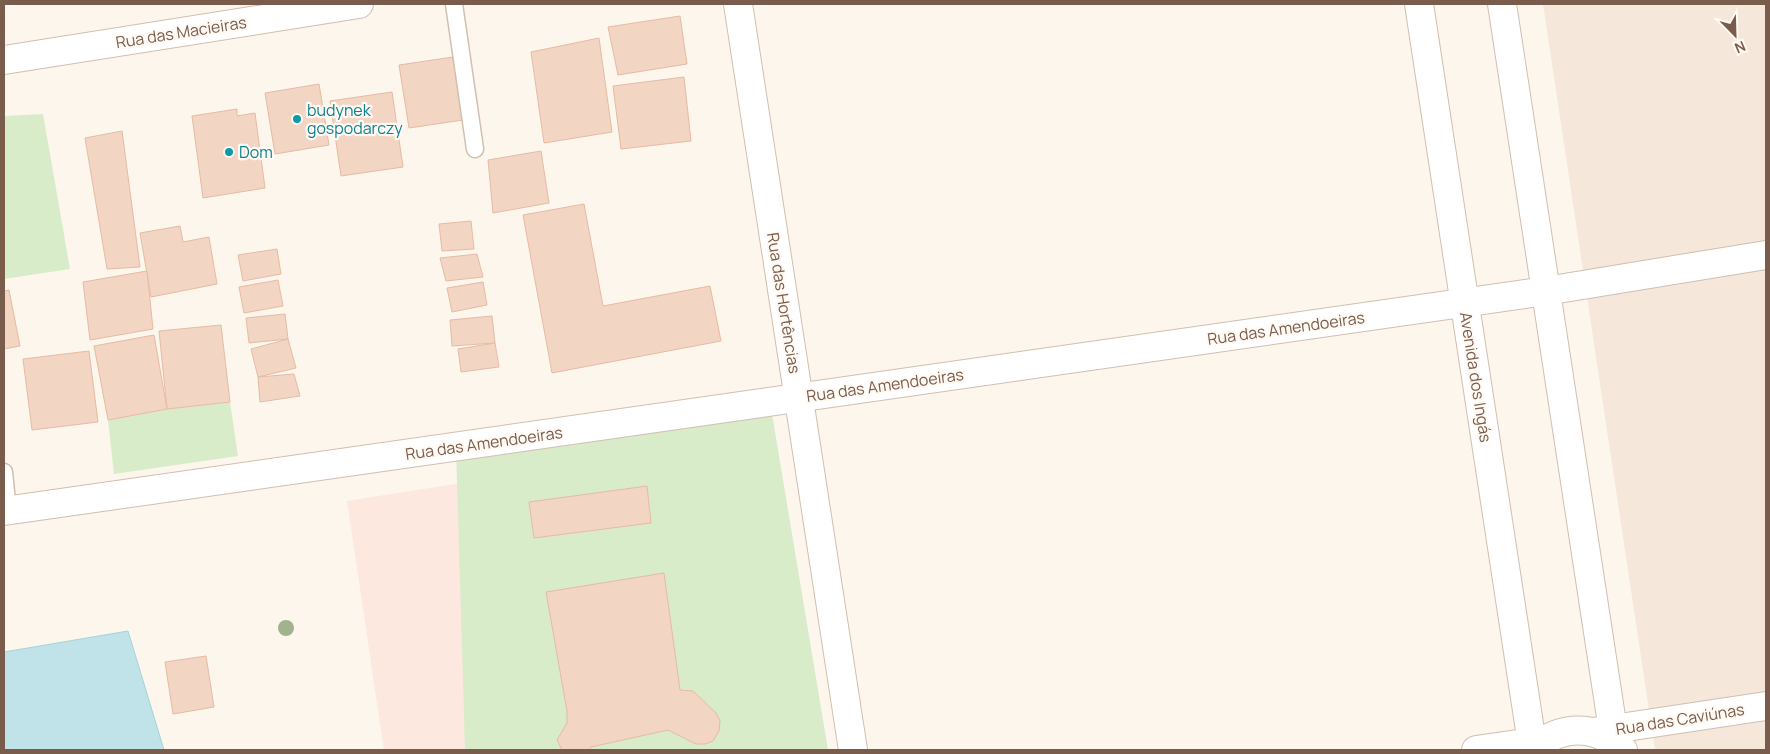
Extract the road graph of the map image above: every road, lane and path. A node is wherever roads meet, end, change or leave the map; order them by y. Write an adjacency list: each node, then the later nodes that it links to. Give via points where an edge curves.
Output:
1 (359, 4): 6 (street, Rua das Macieiras)
2 (454, 4): 7 (lane)
3 (738, 4): 11 (street, Rua das Hortências)
4 (1418, 4): 10 (street, Avenida dos Ingás)
5 (1502, 4): 9 (street)
6 (4, 60)
7 (475, 149)
8 (1766, 255): 9 (street, Rua das Amendoeiras)
9 (1546, 291): 10 (street, Rua das Amendoeiras); 15 (street)
10 (1464, 302): 11 (street, Rua das Amendoeiras); 16 (street, Avenida dos Ingás)
11 (799, 398): 13 (street, Rua das Amendoeiras); 17 (street, Rua das Hortências)
12 (4, 472): 13 (lane)
13 (6, 511)
14 (1766, 706): 15 (street, Rua das Caviúnas)
15 (1611, 739): 16 (street, Rua das Caviúnas, via 1571,730)
16 (1536, 745): 18 (street, Rua das Caviúnas)
17 (853, 750)
18 (1476, 750)

